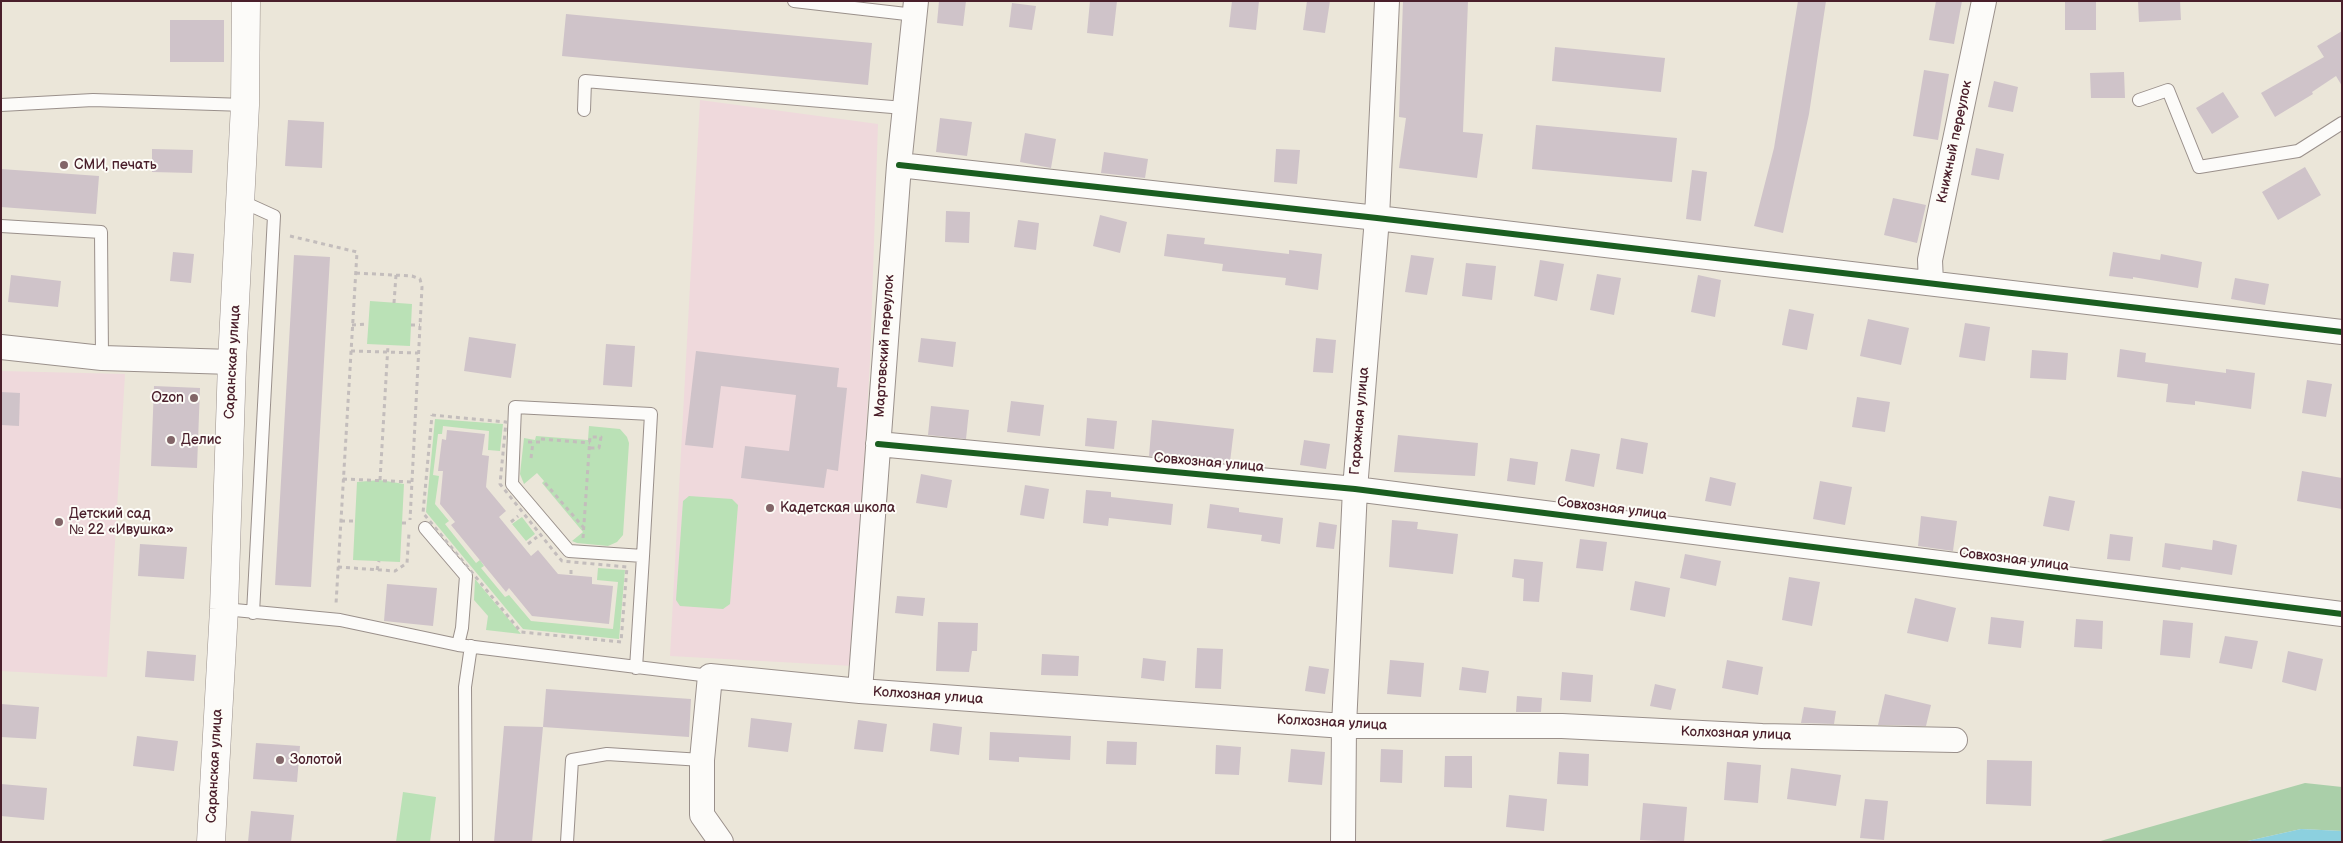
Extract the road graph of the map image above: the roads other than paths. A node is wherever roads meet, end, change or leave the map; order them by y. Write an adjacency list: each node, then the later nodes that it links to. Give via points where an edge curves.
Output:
1 (246, 1): 8 (street, Саранская улица)
2 (794, 1): 5 (lane)
3 (1387, 1): 14 (street, Гаражная улица)
4 (1984, 1): 16 (street, Книжный переулок, via 1930,260)
5 (916, 8): 9 (street, Мартовский переулок)
6 (2139, 100): 11 (lane, via 2168,90 2199,167 2298,151)
7 (1, 105): 8 (lane, via 93,100)
8 (245, 105): 13 (street, Саранская улица)
9 (904, 108): 10 (lane, via 585,81); 12 (street, Мартовский переулок)
10 (584, 110)
11 (2342, 123)
12 (899, 165): 14 (street); 21 (street, Мартовский переулок)
13 (241, 201): 20 (street, Саранская улица); 26 (lane, via 274,216)
14 (1377, 218): 16 (street); 22 (street, Гаражная улица)
15 (1, 226): 19 (lane, via 101,232)
16 (1930, 283): 17 (street)
17 (2342, 332)
18 (1, 347): 19 (street)
19 (102, 358): 20 (street)
20 (232, 362): 25 (street, Саранская улица)
21 (878, 444): 22 (street, Совхозная улица); 31 (street, Мартовский переулок)
22 (1355, 489): 27 (street, Совхозная улица); 32 (street, Гаражная улица)
23 (425, 528): 28 (lane, via 466,576 462,628)
24 (643, 556): 24 (lane, via 651,414 515,407 512,484 569,551); 29 (lane)
25 (224, 609): 26 (lane); 35 (street, Саранская улица)
26 (253, 613): 28 (lane, via 335,619)
27 (2342, 614)
28 (465, 646): 29 (lane); 36 (lane)
29 (636, 668): 30 (lane)
30 (710, 676): 31 (street, Колхозная улица); 34 (street)
31 (860, 691): 32 (street, Колхозная улица)
32 (1344, 726): 33 (street, Колхозная улица, via 1562,726 1762,736); 39 (street, Гаражная улица)
33 (1955, 740)
34 (702, 760): 37 (lane, via 607,754 572,760); 38 (street, via 702,815)
35 (211, 842)
36 (466, 842)
37 (567, 842)
38 (720, 842)
39 (1343, 842)

